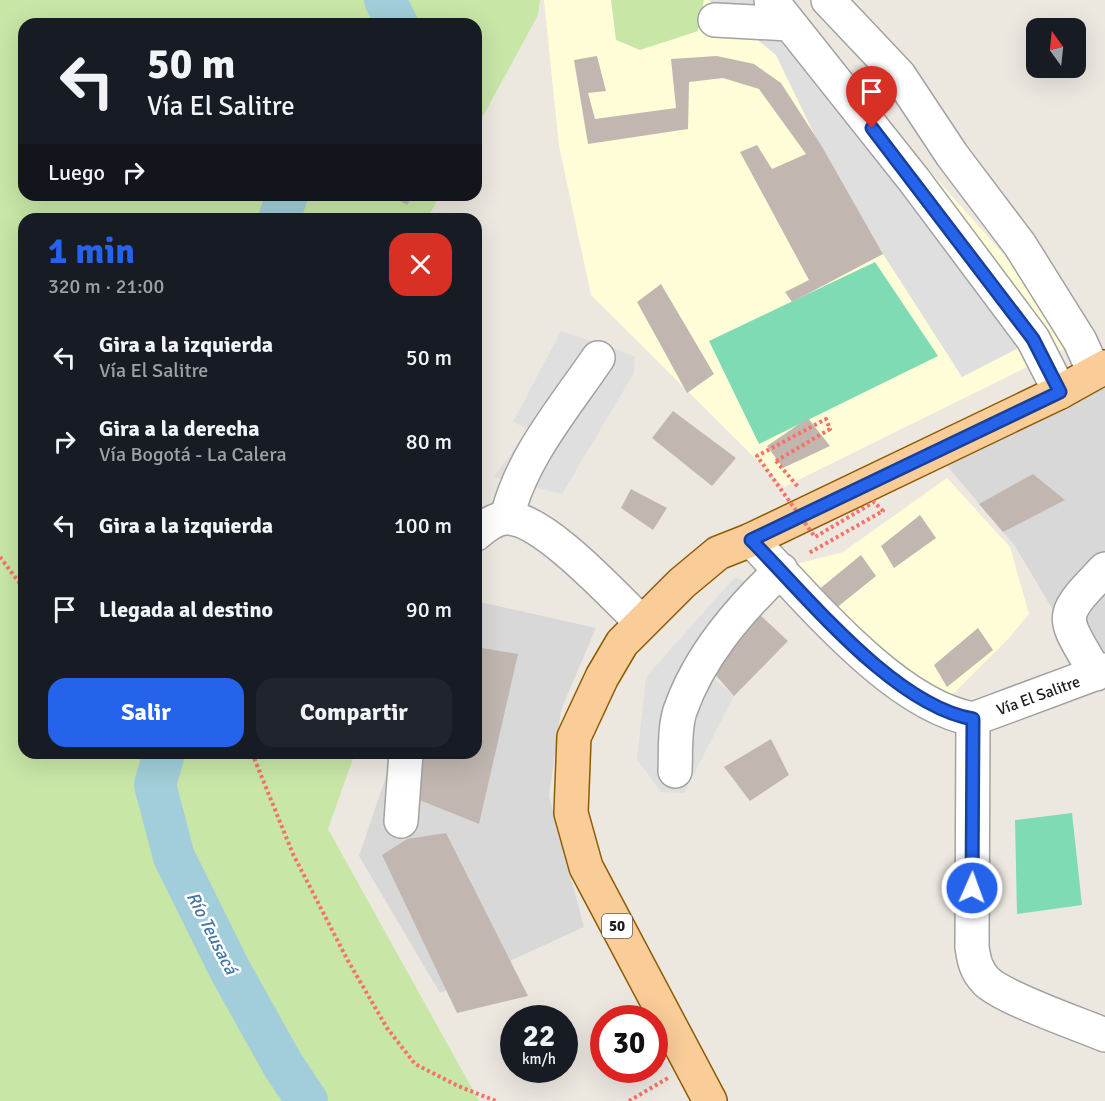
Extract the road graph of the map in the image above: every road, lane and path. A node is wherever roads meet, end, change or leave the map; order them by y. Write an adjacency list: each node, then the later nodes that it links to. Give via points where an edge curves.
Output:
1 (828, 0): 5 (street, via 899,75 952,155 1020,245)
2 (780, 12): 3 (street); 6 (street, via 914,180 1033,339)
3 (715, 20)
4 (598, 358): 8 (street, via 526,465)
5 (1099, 370): 6 (main road, 50)
6 (1060, 392): 10 (main road, 50)
7 (776, 461): 11 (path, bridge, via 830,429 826,419 757,456 815,537 874,502 883,511)
8 (507, 517): 9 (street); 16 (street, via 531,524 561,546)
9 (482, 529)
10 (751, 540): 14 (street); 16 (main road, 50, via 718,553)
11 (809, 553)
12 (0, 557): 15 (path)
13 (1105, 569): 17 (street, via 1073,602 1068,614 1070,628)
14 (781, 570): 18 (street, via 837,630 902,685 930,704); 21 (street, via 740,611 704,661 679,713)
15 (18, 581)
16 (641, 622): 24 (main road, 50, via 621,643 574,737 571,813 586,867)
17 (1101, 672): 18 (street, Vía El Salitre)
18 (973, 719): 23 (street, via 975,967 987,982 1008,995)
19 (254, 759): 25 (path, via 293,854 387,1028 415,1065)
20 (406, 759): 22 (street)
21 (675, 771)
22 (401, 821)
23 (1105, 1035)
24 (690, 1066): 26 (path); 27 (main road, 50)
25 (496, 1101)
26 (628, 1101)
27 (710, 1101)

